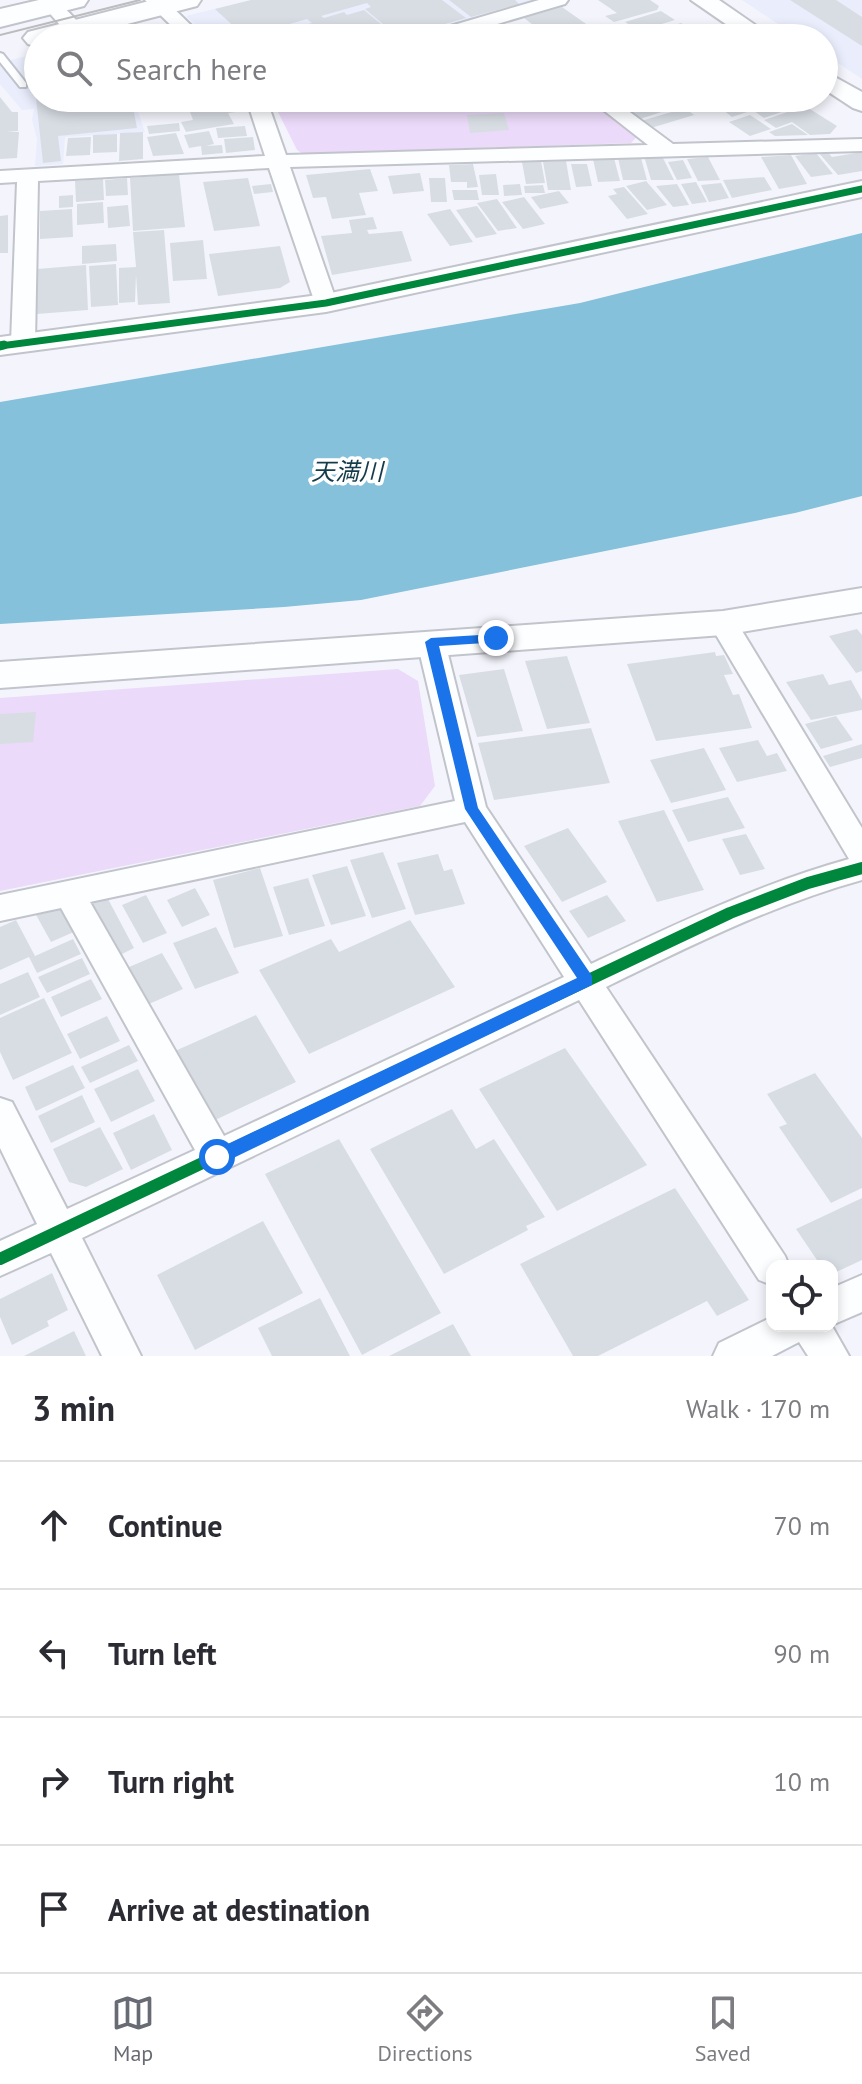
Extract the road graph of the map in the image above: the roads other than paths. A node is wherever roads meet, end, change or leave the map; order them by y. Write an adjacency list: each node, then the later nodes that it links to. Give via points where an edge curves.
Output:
1 (559, 0): 6 (street)
2 (703, 0): 10 (street)
3 (167, 2): 4 (highway); 7 (street)
4 (62, 9): 5 (highway)
5 (0, 18)
6 (493, 20): 8 (street); 9 (street)
7 (184, 24)
8 (479, 24)
9 (499, 24)
10 (740, 24)
11 (24, 42): 12 (highway)
12 (0, 48)
13 (0, 56): 14 (lane)
14 (23, 85)
15 (838, 87): 16 (street)
16 (862, 103)
17 (261, 112): 21 (street)
18 (617, 112): 20 (street)
19 (862, 145): 20 (street)
20 (669, 151): 21 (street)
21 (278, 161): 22 (street); 25 (street)
22 (28, 176): 23 (street); 26 (street)
23 (0, 177)
24 (862, 189): 25 (street)
25 (326, 303): 26 (street)
26 (11, 345)
27 (862, 600): 28 (street)
28 (723, 623): 29 (street); 32 (street)
29 (431, 642): 30 (street); 31 (street)
30 (0, 675)
31 (472, 809): 34 (street); 36 (street)
32 (862, 854)
33 (862, 868): 36 (street, via 730,913)
34 (70, 895): 35 (street); 38 (street)
35 (0, 908)
36 (586, 980): 38 (street); 41 (street)
37 (0, 1113): 39 (street)
38 (217, 1157): 39 (street)
39 (60, 1230): 40 (street); 46 (street)
40 (0, 1259)
41 (767, 1260)
42 (862, 1293): 43 (street)
43 (838, 1304)
44 (781, 1332): 47 (street)
45 (814, 1332): 48 (street)
46 (122, 1356)
47 (732, 1356)
48 (830, 1356)

